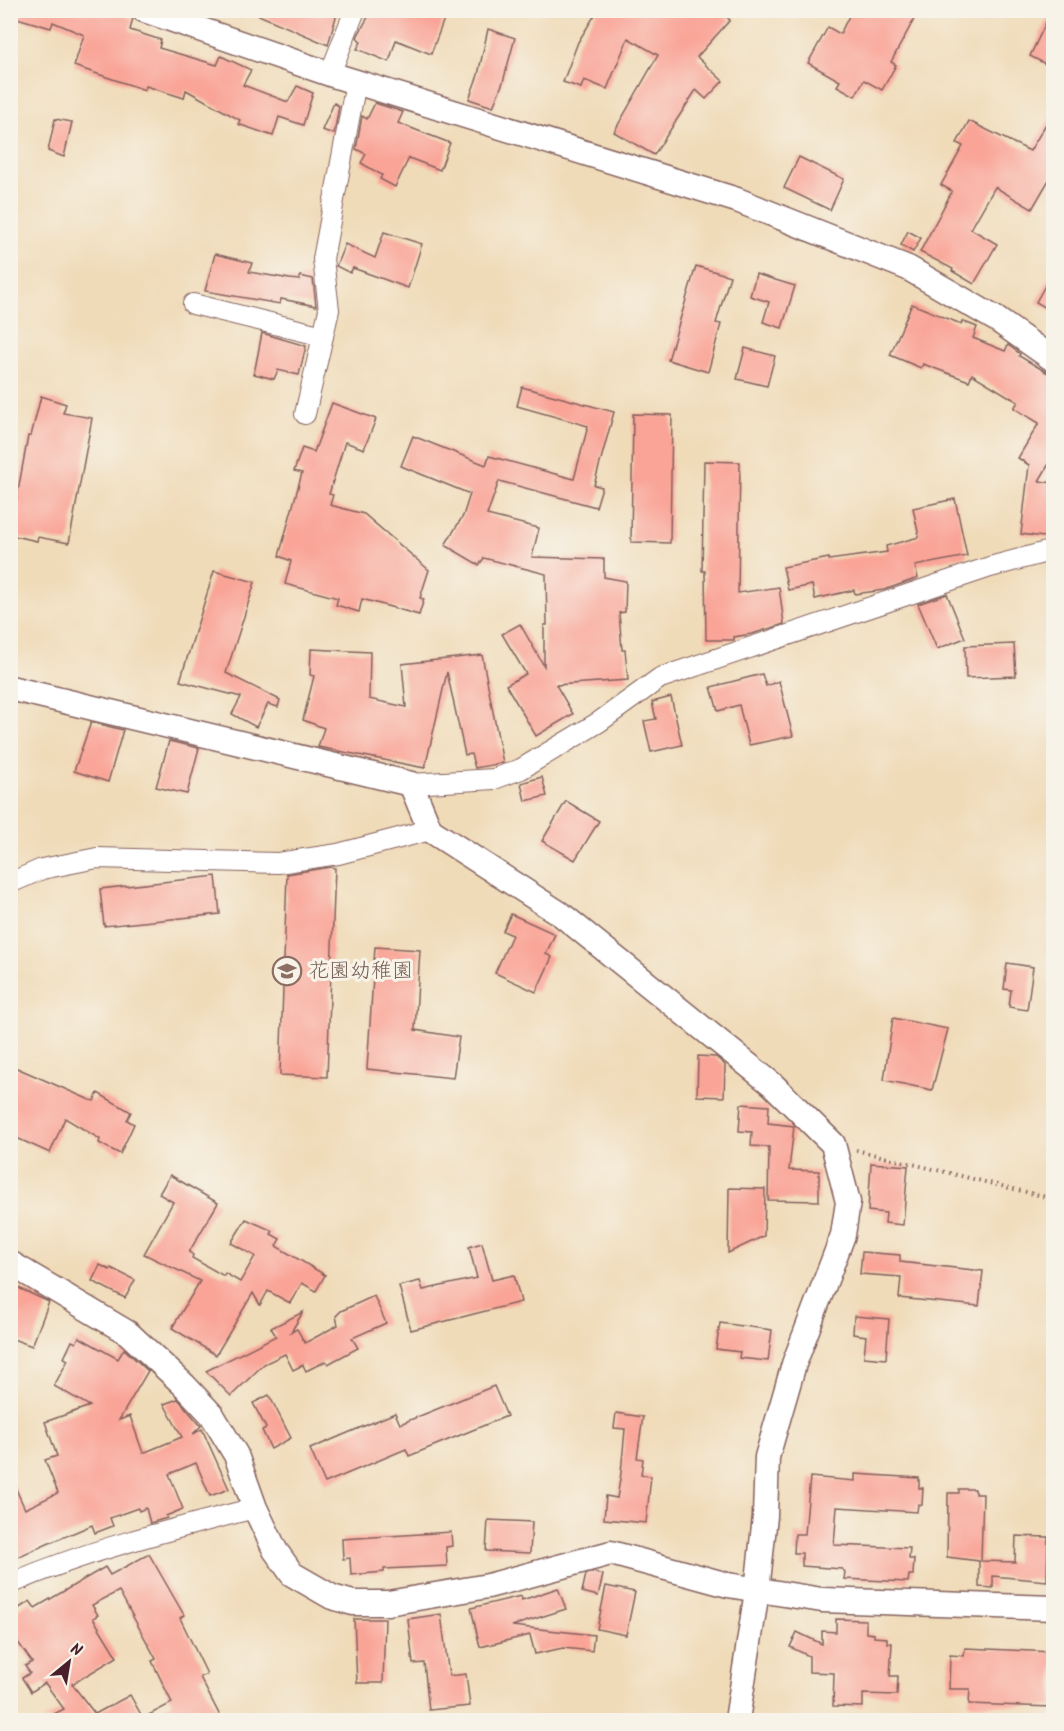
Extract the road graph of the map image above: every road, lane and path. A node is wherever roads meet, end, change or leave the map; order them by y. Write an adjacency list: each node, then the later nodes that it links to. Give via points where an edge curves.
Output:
1 (144, 10): 3 (street)
2 (355, 10): 3 (street)
3 (330, 74): 4 (street)
4 (356, 82): 6 (street, via 323,258 329,310); 7 (street, via 737,200 832,237 908,268 955,294)
5 (193, 304): 6 (street)
6 (323, 336): 8 (street)
7 (1053, 360)
8 (305, 414)
9 (1053, 550): 11 (street, via 990,567 660,678 570,740 521,769 494,779)
10 (10, 688): 11 (street)
11 (411, 784): 12 (street)
12 (430, 830): 13 (street, via 338,854 279,862 97,858 42,869); 14 (street, via 562,915 773,1085)
13 (10, 883)
14 (833, 1144): 15 (path); 19 (street, via 848,1202 843,1235 794,1364 767,1457)
15 (1053, 1199)
16 (10, 1263): 17 (street, via 128,1333 184,1384 212,1415 236,1455)
17 (255, 1508): 18 (street, via 162,1532); 19 (street, via 275,1550 292,1574 332,1597 353,1603 388,1603 488,1586 611,1553)
18 (10, 1584)
19 (757, 1591): 20 (street, via 844,1601); 21 (street)
20 (1053, 1608)
21 (737, 1720)

